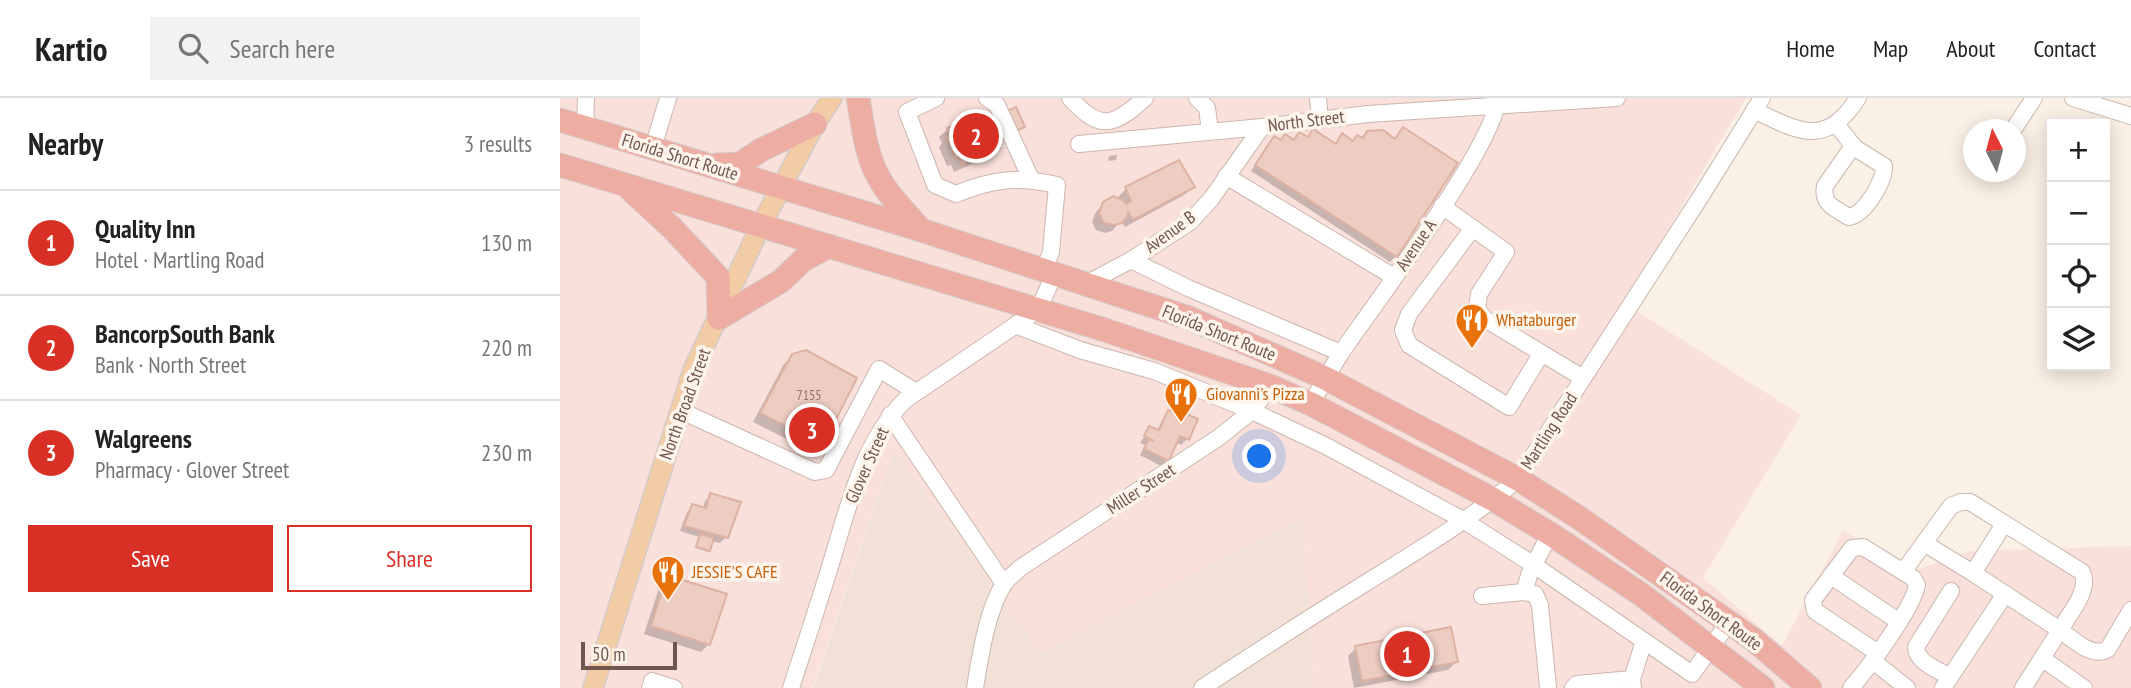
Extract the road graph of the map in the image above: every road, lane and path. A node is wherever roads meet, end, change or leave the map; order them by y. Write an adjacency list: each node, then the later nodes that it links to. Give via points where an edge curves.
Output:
1 (586, 98): 24 (street)
2 (668, 98): 28 (street)
3 (832, 98): 21 (main road, North Broad Street)
4 (858, 98): 38 (highway, via 873,165 887,190)
5 (936, 98): 32 (street, via 906,112 935,185 956,194 986,182)
6 (988, 98): 32 (street, via 997,105)
7 (1070, 98): 8 (street, via 1086,116 1097,120 1124,117)
8 (1145, 98)
9 (1198, 98): 25 (street, via 1207,108)
10 (1318, 98): 20 (street)
11 (1617, 98): 15 (street, North Street)
12 (1858, 98): 22 (street)
13 (2034, 98): 18 (street)
14 (2073, 98): 17 (street)
15 (1497, 102): 20 (street, North Street); 35 (street, Avenue A, via 1476,151)
16 (1758, 104): 22 (street, via 1788,127 1803,132 1819,132); 50 (street, Martling Road)
17 (2131, 116)
18 (2020, 119)
19 (560, 120): 24 (highway, Florida Short Route)
20 (1320, 120): 23 (street, North Street)
21 (815, 124): 30 (highway, via 740,164); 34 (main road, North Broad Street)
22 (1836, 124): 27 (street)
23 (1262, 127): 25 (street, North Street); 31 (street, Avenue B)
24 (585, 128): 28 (highway, Florida Short Route)
25 (1210, 131): 26 (street, North Street)
26 (1079, 144)
27 (1853, 146)
28 (653, 148): 30 (highway, Florida Short Route)
29 (560, 164): 33 (highway, Florida Short Route)
30 (710, 165): 34 (highway, Florida Short Route)
31 (1226, 176): 40 (street, Avenue B, via 1190,222); 42 (street)
32 (1031, 179): 41 (street, via 1057,185)
33 (627, 187): 36 (highway, Florida Short Route); 45 (highway, via 718,277)
34 (781, 188): 36 (main road, North Broad Street); 38 (highway, Florida Short Route)
35 (1442, 206): 37 (street); 42 (street, Avenue A)
36 (760, 227): 39 (highway, Florida Short Route); 45 (main road, North Broad Street)
37 (1473, 228): 48 (street, via 1506,252 1479,294 1477,309 1485,319); 48 (street, via 1409,314 1403,330 1409,345 1509,407)
38 (921, 230): 41 (highway, Florida Short Route)
39 (829, 246): 44 (highway, Florida Short Route); 45 (highway)
40 (1131, 260): 43 (street, Avenue B); 47 (street)
41 (1050, 272): 43 (highway, Florida Short Route); 44 (street)
42 (1394, 277): 47 (street, Avenue A)
43 (1086, 284): 49 (highway, Florida Short Route, via 1188,318)
44 (1038, 310): 46 (street, Glover Street); 51 (highway, Florida Short Route)
45 (719, 318): 54 (main road, North Broad Street)
46 (1015, 325): 52 (street, Glover Street); 55 (street, via 1154,371)
47 (1341, 353): 49 (street, Avenue A)
48 (1542, 354): 50 (street)
49 (1325, 378): 53 (street, Avenue A); 59 (highway, Florida Short Route)
50 (1583, 378): 59 (street, Martling Road)
51 (1270, 386): 53 (highway, Florida Short Route); 55 (street, Miller Street)
52 (916, 392): 54 (street, via 879,369 826,470 815,472); 56 (street, Glover Street)
53 (1311, 404): 57 (highway, Florida Short Route)
54 (679, 410): 85 (main road, North Broad Street)
55 (1252, 411): 58 (street); 69 (street, Miller Street, via 1194,455 1051,545)
56 (890, 415): 69 (street); 88 (street, Glover Street, via 853,494)
57 (1390, 446): 58 (street); 60 (highway, Florida Short Route)
58 (1377, 473): 61 (street)
59 (1518, 479): 60 (street, Martling Road); 76 (highway, Florida Short Route)
60 (1494, 500): 61 (street, Martling Road); 63 (highway, Florida Short Route)
61 (1463, 520): 65 (street); 90 (street, Martling Road)
62 (2004, 524): 64 (street, via 1970,502 1961,502 1951,506); 67 (street); 77 (street, via 2082,572 2085,587)
63 (1550, 534): 65 (street); 79 (highway, Florida Short Route)
64 (1924, 543): 66 (street); 67 (street)
65 (1534, 565): 71 (street); 78 (street)
66 (1903, 572): 68 (street, via 1857,546); 75 (street, via 1917,585)
67 (1973, 573): 72 (street)
68 (1831, 576): 75 (street); 80 (street, via 1813,600 1815,611)
69 (1004, 584): 89 (street, Miller Street)
70 (1951, 591): 84 (street, via 1916,646 1920,658)
71 (1524, 592): 73 (street); 91 (street, via 1535,594 1540,605)
72 (2005, 594): 77 (street); 84 (street)
73 (1482, 596)
74 (2131, 610): 77 (street, via 2102,653 2094,653)
75 (1898, 621): 80 (street)
76 (1729, 622): 79 (street); 95 (highway, Florida Short Route)
77 (2060, 630): 81 (street)
78 (1644, 641): 82 (street); 83 (street)
79 (1710, 647): 82 (street); 94 (highway, Florida Short Route)
80 (1875, 657): 96 (street); 97 (street)
81 (2043, 659): 98 (street); 99 (street)
82 (1692, 674): 93 (street)
83 (1633, 683): 92 (street, via 1577,684)
84 (1947, 683)
85 (593, 688)
86 (650, 688): 87 (street, via 652,681)
87 (674, 688)
88 (791, 688)
89 (975, 688)
90 (1202, 688)
91 (1548, 688)
92 (1573, 688)
93 (1682, 688)
94 (1763, 688)
95 (1810, 688)
96 (1851, 688)
97 (1907, 688)
98 (2023, 688)
99 (2084, 688)

